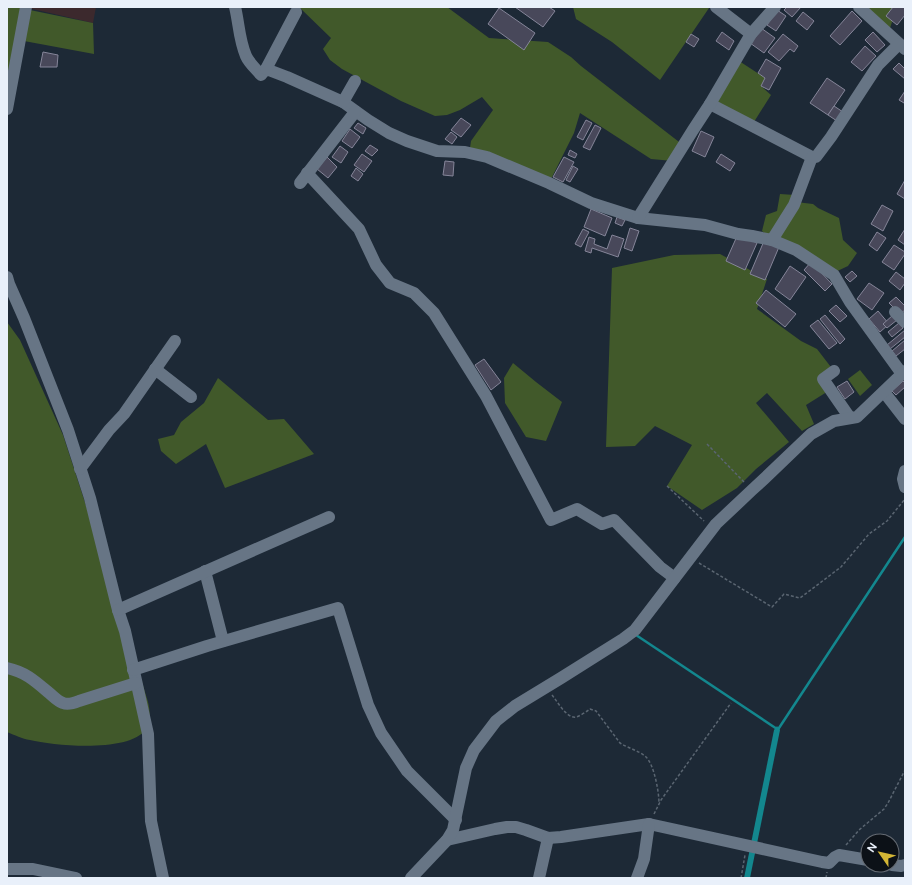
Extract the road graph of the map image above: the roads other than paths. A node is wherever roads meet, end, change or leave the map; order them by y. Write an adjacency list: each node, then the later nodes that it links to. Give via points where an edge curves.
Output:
1 (26, 7): 13 (street)
2 (235, 7): 9 (street, via 246,57 261,75)
3 (716, 7): 7 (street)
4 (775, 7): 7 (street)
5 (859, 7): 8 (street)
6 (296, 12): 9 (street)
7 (751, 34): 12 (street)
8 (902, 47): 15 (street, via 878,65 831,137 816,157)
9 (266, 69): 11 (street)
10 (355, 81): 11 (street)
11 (343, 102): 14 (street)
12 (710, 104): 15 (street); 16 (street)
13 (7, 108)
14 (355, 112): 16 (street, via 407,141 437,151 465,152 487,157 591,203); 34 (street, via 303,178 359,229 376,265 390,283 414,293 434,313 486,396 551,520 577,509 602,524 614,520)
15 (812, 157): 17 (street, via 794,205)
16 (638, 218): 17 (street, via 706,225)
17 (772, 240): 24 (street, via 796,250 834,275 850,302)
18 (7, 278): 29 (street, via 68,430)
19 (895, 312): 20 (street)
20 (905, 322)
21 (175, 341): 22 (street)
22 (155, 369): 26 (street); 29 (street, via 124,414)
23 (834, 371): 27 (street, via 823,379)
24 (904, 372): 25 (street)
25 (884, 392): 27 (street, via 857,417); 28 (street)
26 (191, 397)
27 (850, 418): 34 (street, via 834,421 811,434 716,524)
28 (905, 419)
29 (80, 469): 35 (street, via 90,498)
30 (905, 471): 31 (street)
31 (905, 487)
32 (329, 517): 33 (street)
33 (205, 572): 35 (street); 36 (street)
34 (674, 579): 40 (street, via 635,630 515,706 496,721 474,750 466,768)
35 (118, 610): 38 (street)
36 (223, 641): 38 (street); 40 (street, via 338,608 368,705 380,733 407,771)
37 (7, 668): 39 (street, via 18,670 65,704)
38 (133, 670): 39 (street)
39 (136, 683): 47 (street, via 148,734 152,821)
40 (456, 820): 43 (street)
41 (649, 824): 42 (street); 44 (street, via 822,862 829,863 839,855); 50 (street, via 644,858)
42 (548, 838): 43 (street, via 516,827 507,827); 49 (street)
43 (447, 840): 48 (street)
44 (860, 859)
45 (7, 869): 46 (street, via 33,869)
46 (76, 878)
47 (163, 878)
48 (411, 878)
49 (539, 878)
50 (636, 878)

